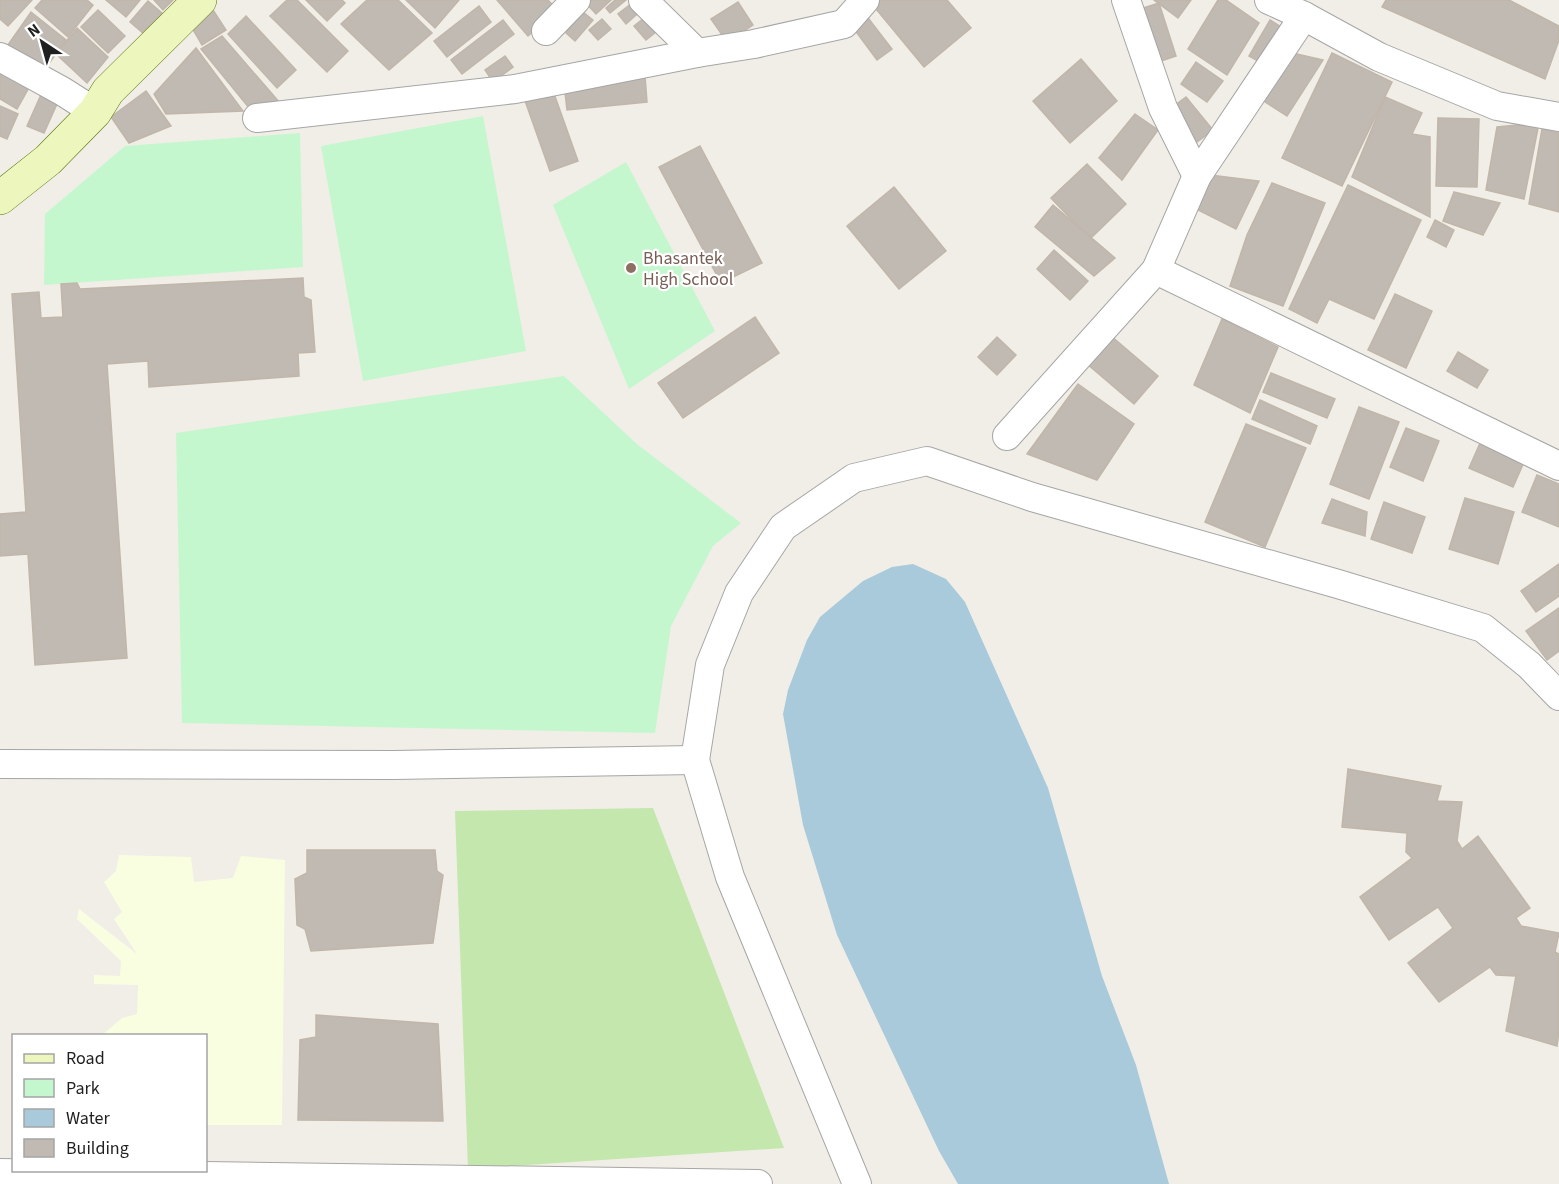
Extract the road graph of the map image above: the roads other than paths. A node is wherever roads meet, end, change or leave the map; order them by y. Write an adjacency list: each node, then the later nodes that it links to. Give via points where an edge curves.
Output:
1 (200, 0): 11 (street, via 108,91)
2 (576, 0): 8 (street)
3 (643, 0): 9 (street)
4 (865, 0): 9 (street, via 844,24)
5 (1126, 0): 14 (street, via 1163,108)
6 (1269, 0): 7 (street)
7 (1304, 16): 12 (street, via 1379,57 1497,106); 14 (street)
8 (546, 32)
9 (697, 53): 13 (street, via 515,89)
10 (0, 57): 11 (street)
11 (94, 112): 15 (street, via 48,160)
12 (1559, 117)
13 (257, 118)
14 (1197, 176): 16 (street)
15 (0, 198)
16 (1156, 270): 17 (street); 18 (street)
17 (1007, 436)
18 (1559, 466)
19 (1559, 696): 20 (street, via 1484,627 1032,497 927,461 854,478 783,527 739,593 710,665)
20 (695, 760): 21 (street, via 394,765); 25 (street, via 730,877)
21 (0, 764)
22 (0, 1173): 23 (street)
23 (134, 1180): 24 (street)
24 (758, 1184)
25 (857, 1184)

